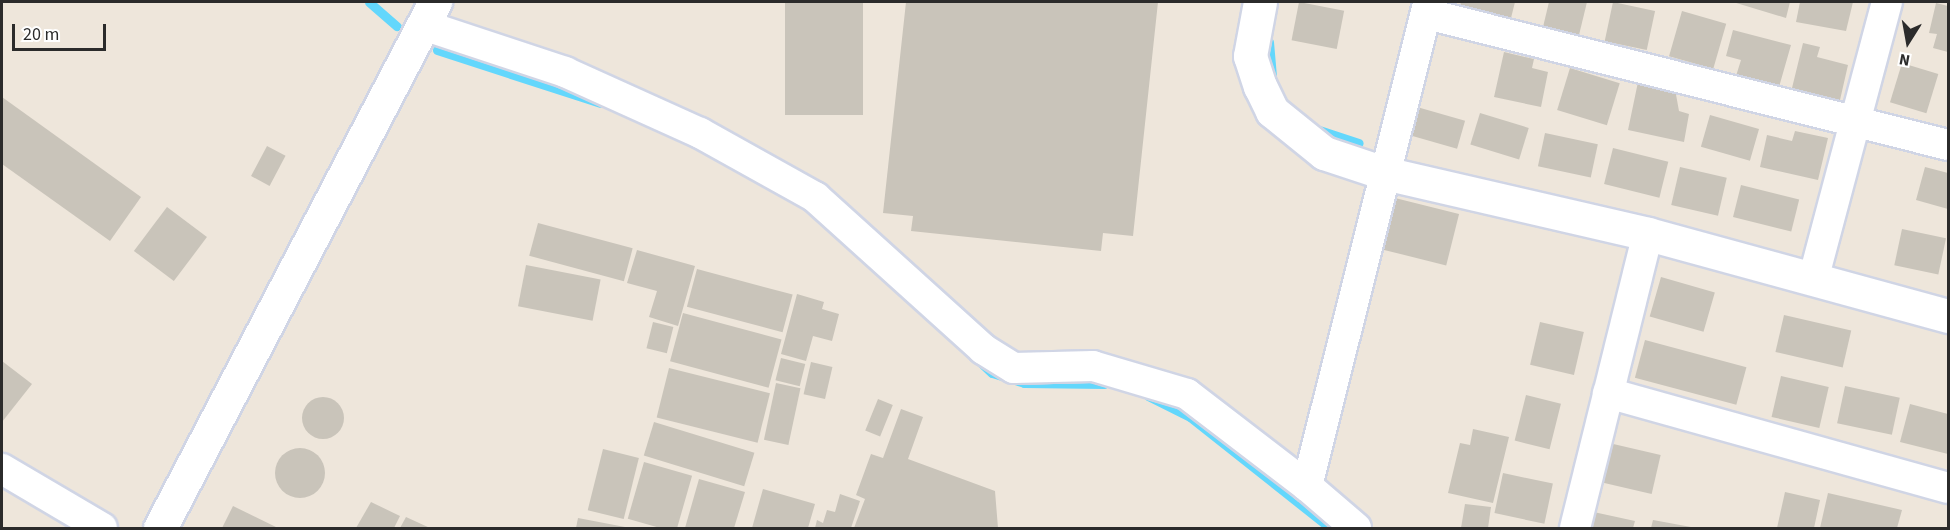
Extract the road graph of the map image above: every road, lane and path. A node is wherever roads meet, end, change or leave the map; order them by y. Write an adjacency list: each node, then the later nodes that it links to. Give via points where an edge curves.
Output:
1 (1260, 2): 7 (street, via 1250,56 1272,111 1324,153)
2 (1887, 2): 5 (street)
3 (1428, 8): 5 (street); 7 (street)
4 (429, 13): 13 (street, via 700,133 815,197 983,349 1014,368 1093,366 1187,394); 16 (street)
5 (1854, 120): 6 (street); 9 (street)
6 (1948, 145)
7 (1384, 173): 8 (street); 13 (street)
8 (1648, 234): 9 (street); 11 (street)
9 (1813, 280): 10 (street)
10 (1948, 316)
11 (1608, 393): 14 (street); 18 (street)
12 (2, 469): 15 (street)
13 (1306, 486): 17 (street)
14 (1948, 488)
15 (102, 528)
16 (160, 528)
17 (1356, 528)
18 (1575, 528)

